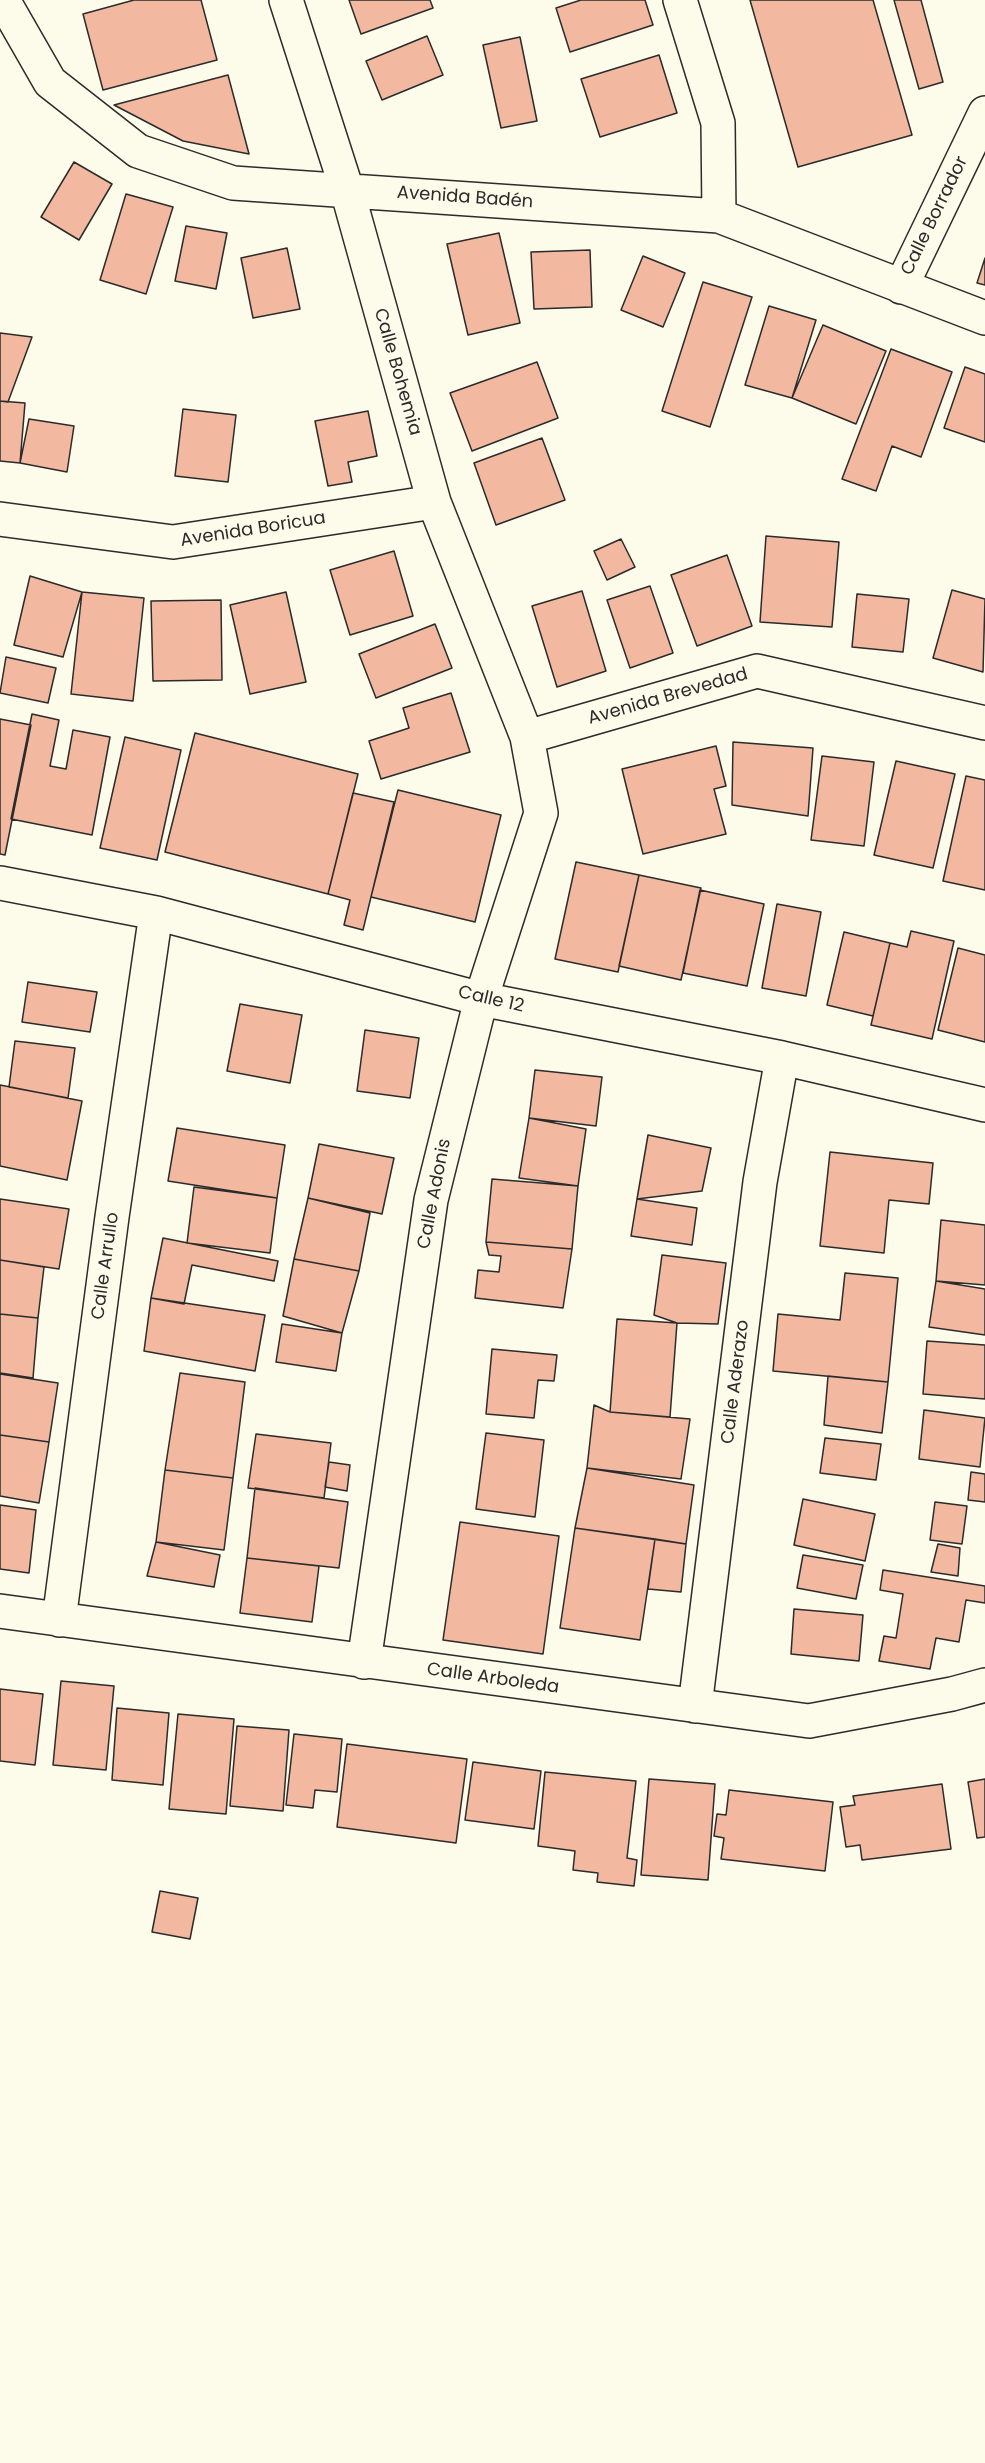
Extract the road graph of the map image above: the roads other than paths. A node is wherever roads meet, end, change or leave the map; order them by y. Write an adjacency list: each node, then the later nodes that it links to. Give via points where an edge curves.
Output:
1 (3, 0): 5 (street, Avenida Badén, via 50,82 138,150 233,183)
2 (286, 0): 5 (street, Calle Bohemia)
3 (680, 0): 6 (street, via 718,123)
4 (985, 113): 7 (street, Calle Borrador)
5 (347, 190): 6 (street, Avenida Badén); 9 (street, Calle Bohemia)
6 (719, 216): 7 (street, Avenida Badén)
7 (901, 287): 8 (street, Avenida Badén)
8 (985, 318)
9 (434, 502): 10 (street, Avenida Boricua, via 173,542); 12 (street, Calle Bohemia)
10 (0, 519)
11 (985, 723): 12 (street, Avenida Brevedad, via 757,671)
12 (527, 737): 15 (street, Calle Adonis, via 541,813)
13 (0, 883): 14 (street, Calle 12)
14 (156, 913): 15 (street, Calle 12); 19 (street, Calle Arrullo)
15 (481, 999): 16 (street, Calle 12); 20 (street, Calle Adonis, via 431,1200)
16 (782, 1058): 17 (street, Calle 12); 22 (street, Calle Aderazo, via 760,1182)
17 (985, 1105)
18 (0, 1611): 19 (street, Calle Arboleda)
19 (59, 1620): 20 (street, Calle Arboleda)
20 (364, 1662): 22 (street, Calle Arboleda)
21 (985, 1685): 22 (street, Calle Arboleda, via 809,1721)
22 (695, 1706)

